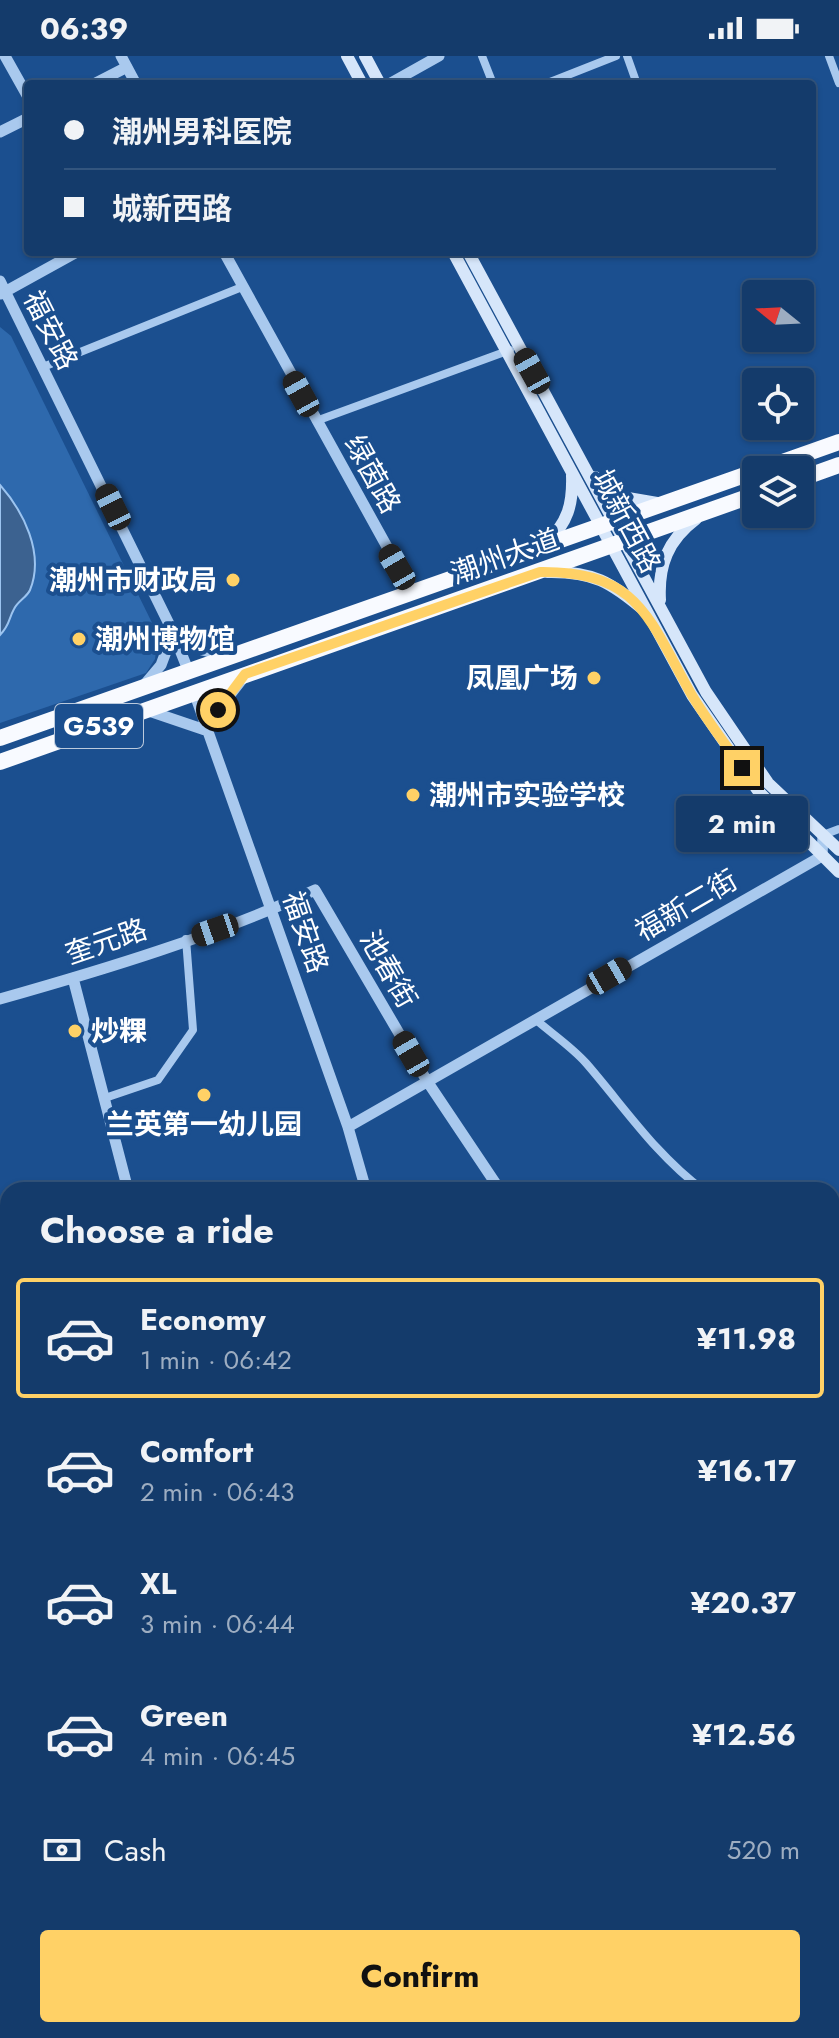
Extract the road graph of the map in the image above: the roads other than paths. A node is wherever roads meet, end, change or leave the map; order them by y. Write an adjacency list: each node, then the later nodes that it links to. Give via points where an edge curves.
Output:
1 (5, 56): 19 (street)
2 (347, 56): 12 (main road)
3 (365, 56): 13 (main road)
4 (439, 56): 14 (street)
5 (482, 56): 15 (street)
6 (616, 56): 16 (street)
7 (627, 56): 17 (street)
8 (829, 56): 18 (street)
9 (124, 62): 10 (street); 11 (street)
10 (99, 80)
11 (134, 80)
12 (360, 80)
13 (378, 80)
14 (396, 80)
15 (491, 80)
16 (555, 80)
17 (636, 80)
18 (839, 83)
19 (24, 90)
20 (24, 120): 21 (street)
21 (0, 132)
22 (69, 256): 27 (street)
23 (226, 256): 26 (street, 绿茵路)
24 (455, 256): 28 (main road, 城新西路)
25 (470, 256): 28 (main road, 城新西路)
26 (242, 287): 29 (street); 30 (street, 绿茵路)
27 (2, 289): 29 (street, 福安路)
28 (513, 349): 30 (street); 34 (main road, 城新西路); 35 (main road, 城新西路)
29 (43, 367): 48 (street, 福安路)
30 (316, 421): 45 (street, 绿茵路)
31 (839, 442): 32 (highway, 潮州大道 / G539)
32 (800, 456)
33 (839, 465): 36 (highway)
34 (586, 468): 39 (main road, via 622,497); 41 (main road, 城新西路)
35 (572, 471): 41 (main road, 城新西路); 43 (main road, via 568,515)
36 (814, 474)
37 (742, 476): 39 (highway, 潮州大道 / G539)
38 (742, 499): 40 (highway, 潮州大道 / G539)
39 (664, 503): 41 (highway, 潮州大道 / G539)
40 (704, 513): 42 (highway, 潮州大道 / G539); 46 (main road, via 672,541 659,583)
41 (609, 523): 42 (main road, 城新西路); 43 (highway, 潮州大道 / G539)
42 (619, 543): 44 (highway, 潮州大道 / G539); 46 (main road, 城新西路); 47 (main road, 城新西路)
43 (542, 546): 45 (highway, 潮州大道 / G539)
44 (540, 572): 47 (main road, via 608,581); 51 (highway, 潮州大道 / G539)
45 (412, 592): 49 (highway, 潮州大道 / G539)
46 (661, 607): 59 (main road, 城新西路, via 706,692 768,783)
47 (650, 616): 61 (main road, 城新西路, via 692,695 759,792)
48 (173, 633): 49 (street, via 202,650); 50 (street, 福安路); 52 (street, via 161,665)
49 (228, 656): 50 (highway, 潮州大道 / G539)
50 (186, 666): 52 (highway, 潮州大道 / G539)
51 (245, 674): 53 (highway, 潮州大道 / G539); 55 (street)
52 (142, 687): 56 (highway, 潮州大道 / G539)
53 (194, 692): 54 (highway, 潮州大道 / G539); 55 (street, 福安路)
54 (144, 710): 55 (street); 57 (highway, 潮州大道 / G539)
55 (208, 731): 63 (street, 福安路)
56 (0, 738)
57 (0, 762)
58 (839, 829): 59 (street)
59 (823, 835): 60 (main road, 城新西路); 61 (street)
60 (839, 850)
61 (822, 856): 62 (main road, 城新西路); 67 (street, 福新二街)
62 (839, 872)
63 (273, 910): 64 (street, 奎元路); 68 (street, 池春街, via 315,890); 70 (street, 福安路)
64 (186, 939): 65 (street, 奎元路); 69 (street, via 193,1030 158,1080)
65 (73, 978): 66 (street, 奎元路); 69 (street)
66 (0, 999)
67 (535, 1019): 68 (street, 福新二街); 74 (street, via 584,1061 643,1137)
68 (427, 1081): 70 (street, 福新二街); 73 (street, 池春街)
69 (105, 1098): 71 (street)
70 (348, 1127): 72 (street, 福安路)
71 (126, 1182)
72 (364, 1182)
73 (495, 1182)
74 (694, 1182)

